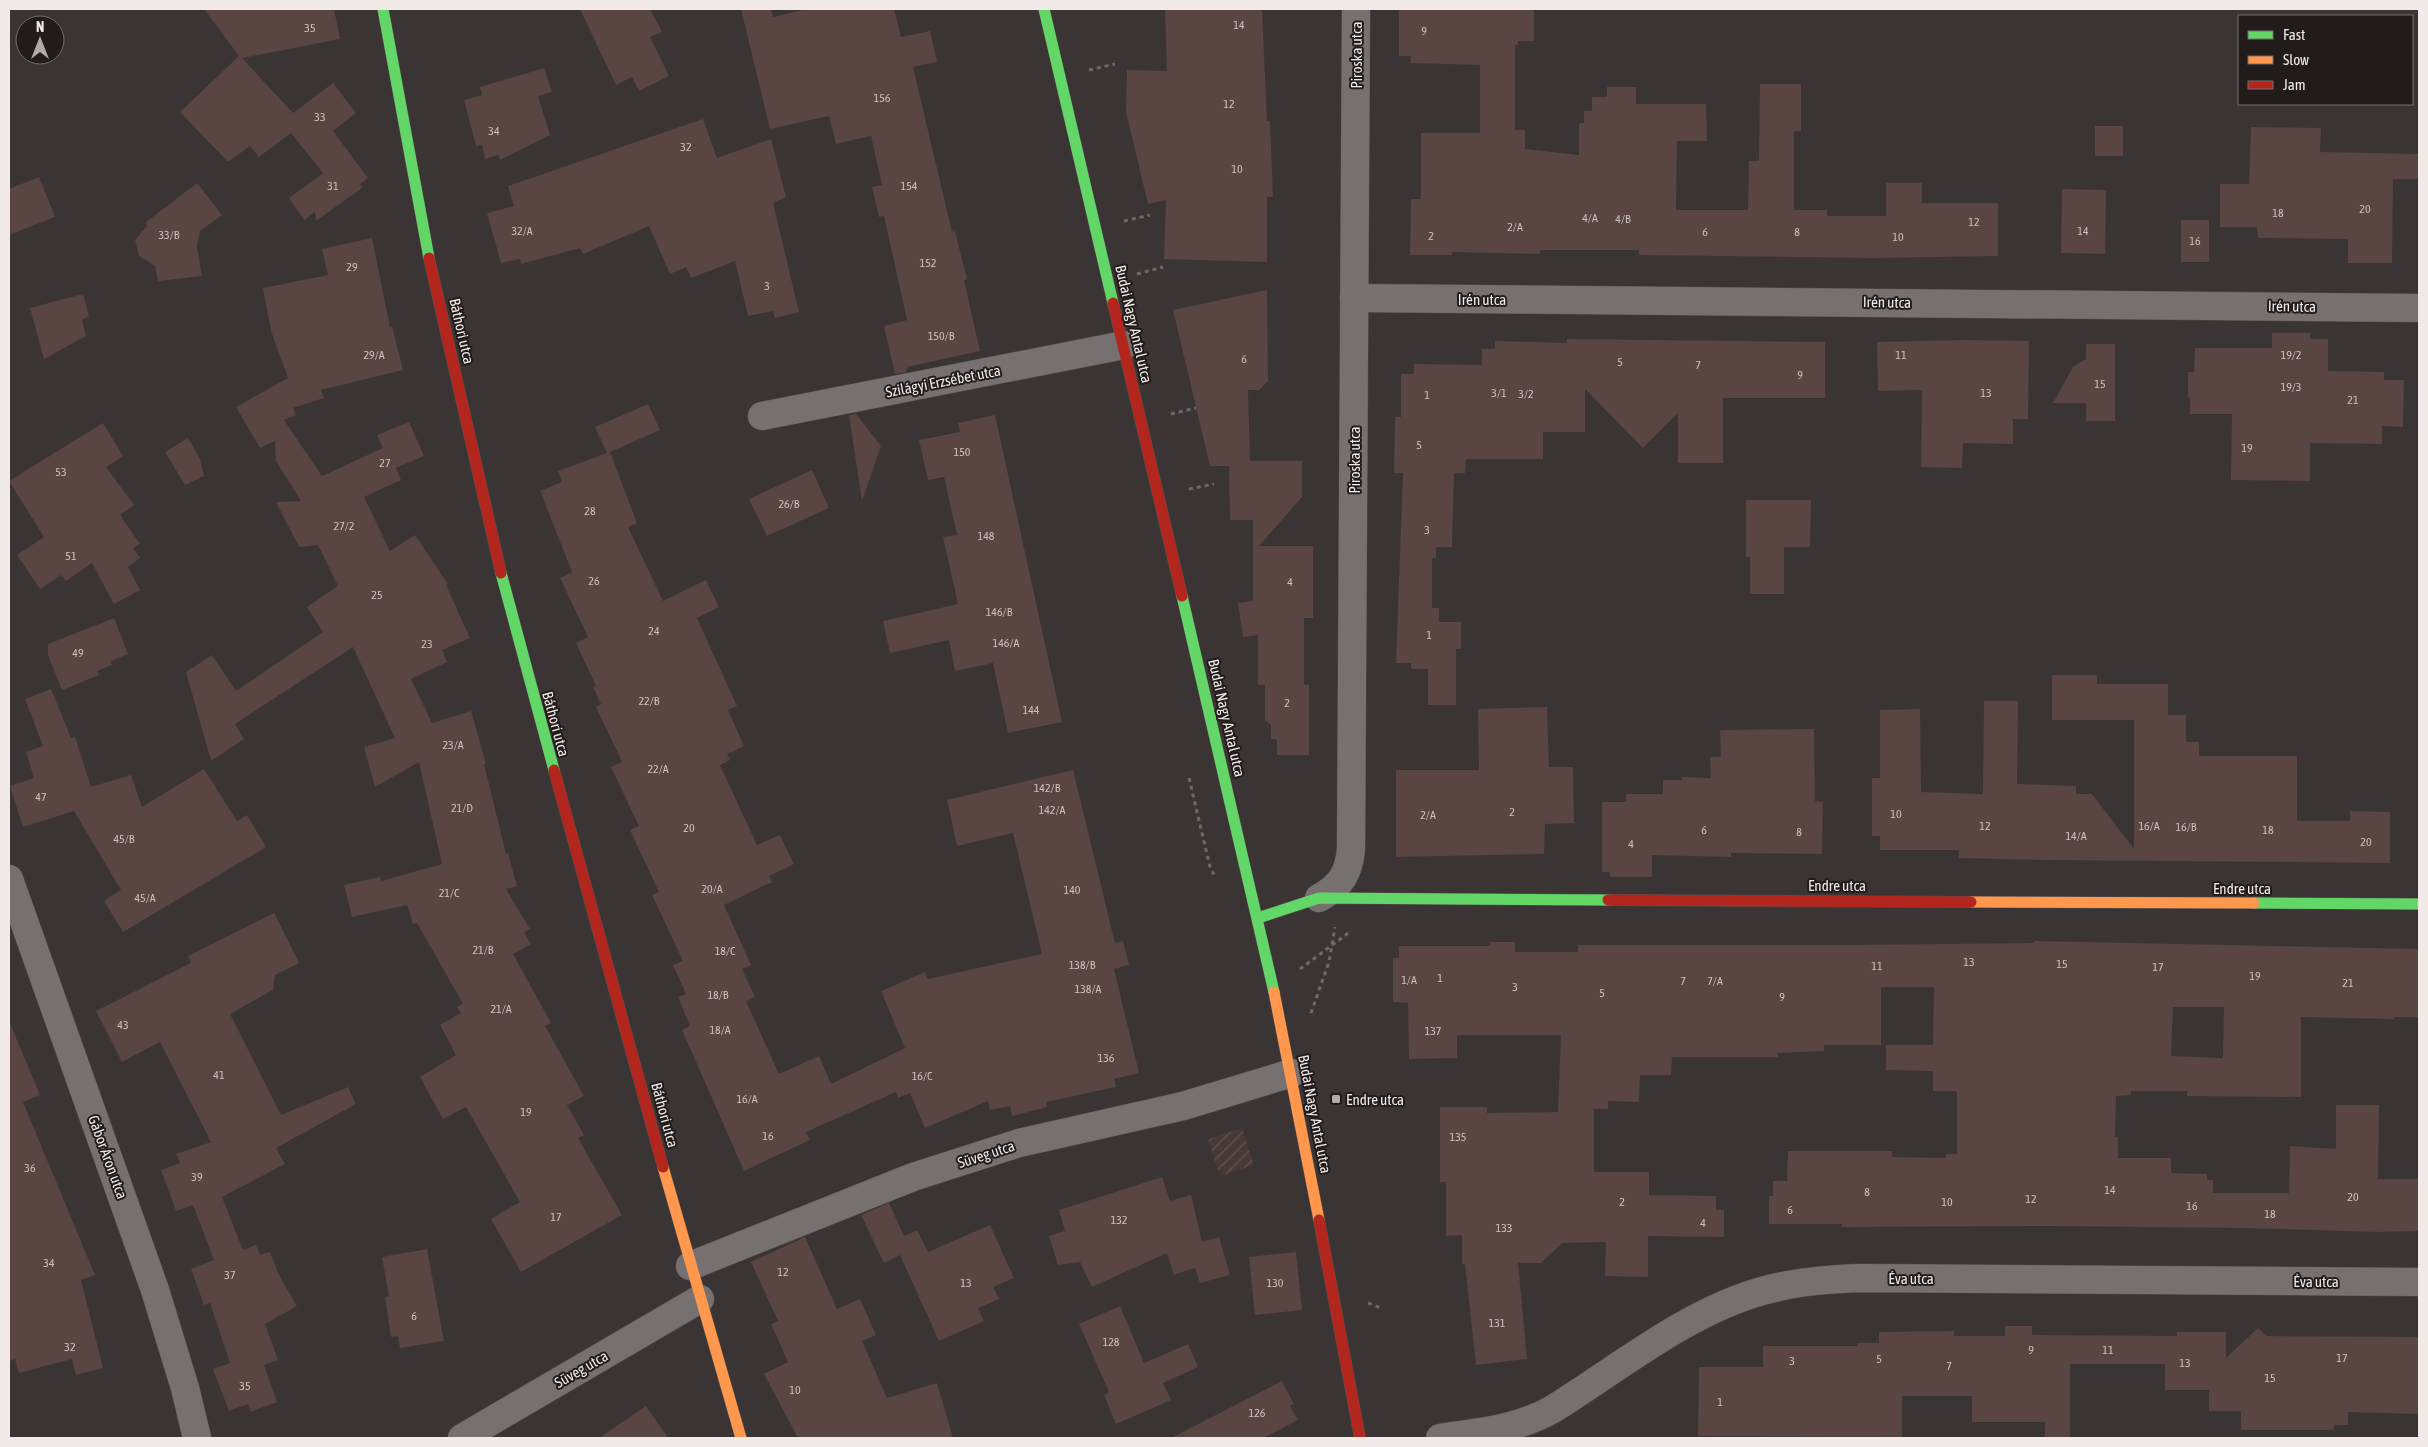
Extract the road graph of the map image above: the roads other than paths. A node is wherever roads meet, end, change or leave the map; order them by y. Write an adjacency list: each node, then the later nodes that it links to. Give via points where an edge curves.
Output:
1 (383, 9): 13 (street, Báthori utca, via 426,244 507,598)
2 (1044, 9): 6 (street, Budai Nagy Antal utca)
3 (1356, 9): 4 (street, Piroska utca)
4 (1354, 298): 5 (street, Irén utca); 9 (street, Piroska utca, via 1351,849 1348,870)
5 (2419, 308)
6 (1124, 346): 7 (street, Szilágyi Erzsébet utca); 11 (street, Budai Nagy Antal utca)
7 (762, 416)
8 (9, 879): 16 (street, Gábor Áron utca, via 154,1290)
9 (1327, 898): 10 (street, Endre utca); 11 (street, Endre utca)
10 (2419, 904)
11 (1258, 918): 12 (street, Budai Nagy Antal utca)
12 (1292, 1073): 13 (street, Süveg utca, via 1183,1106 1019,1143 913,1177); 19 (street, Budai Nagy Antal utca)
13 (690, 1266): 15 (street, Báthori utca)
14 (2419, 1282): 20 (street, Éva utca, via 1860,1278 1805,1282 1760,1291 1706,1313 1530,1421 1502,1429)
15 (700, 1299): 17 (street, Süveg utca); 18 (street, Báthori utca)
16 (197, 1438)
17 (462, 1438)
18 (740, 1438)
19 (1360, 1438)
20 (1440, 1438)

